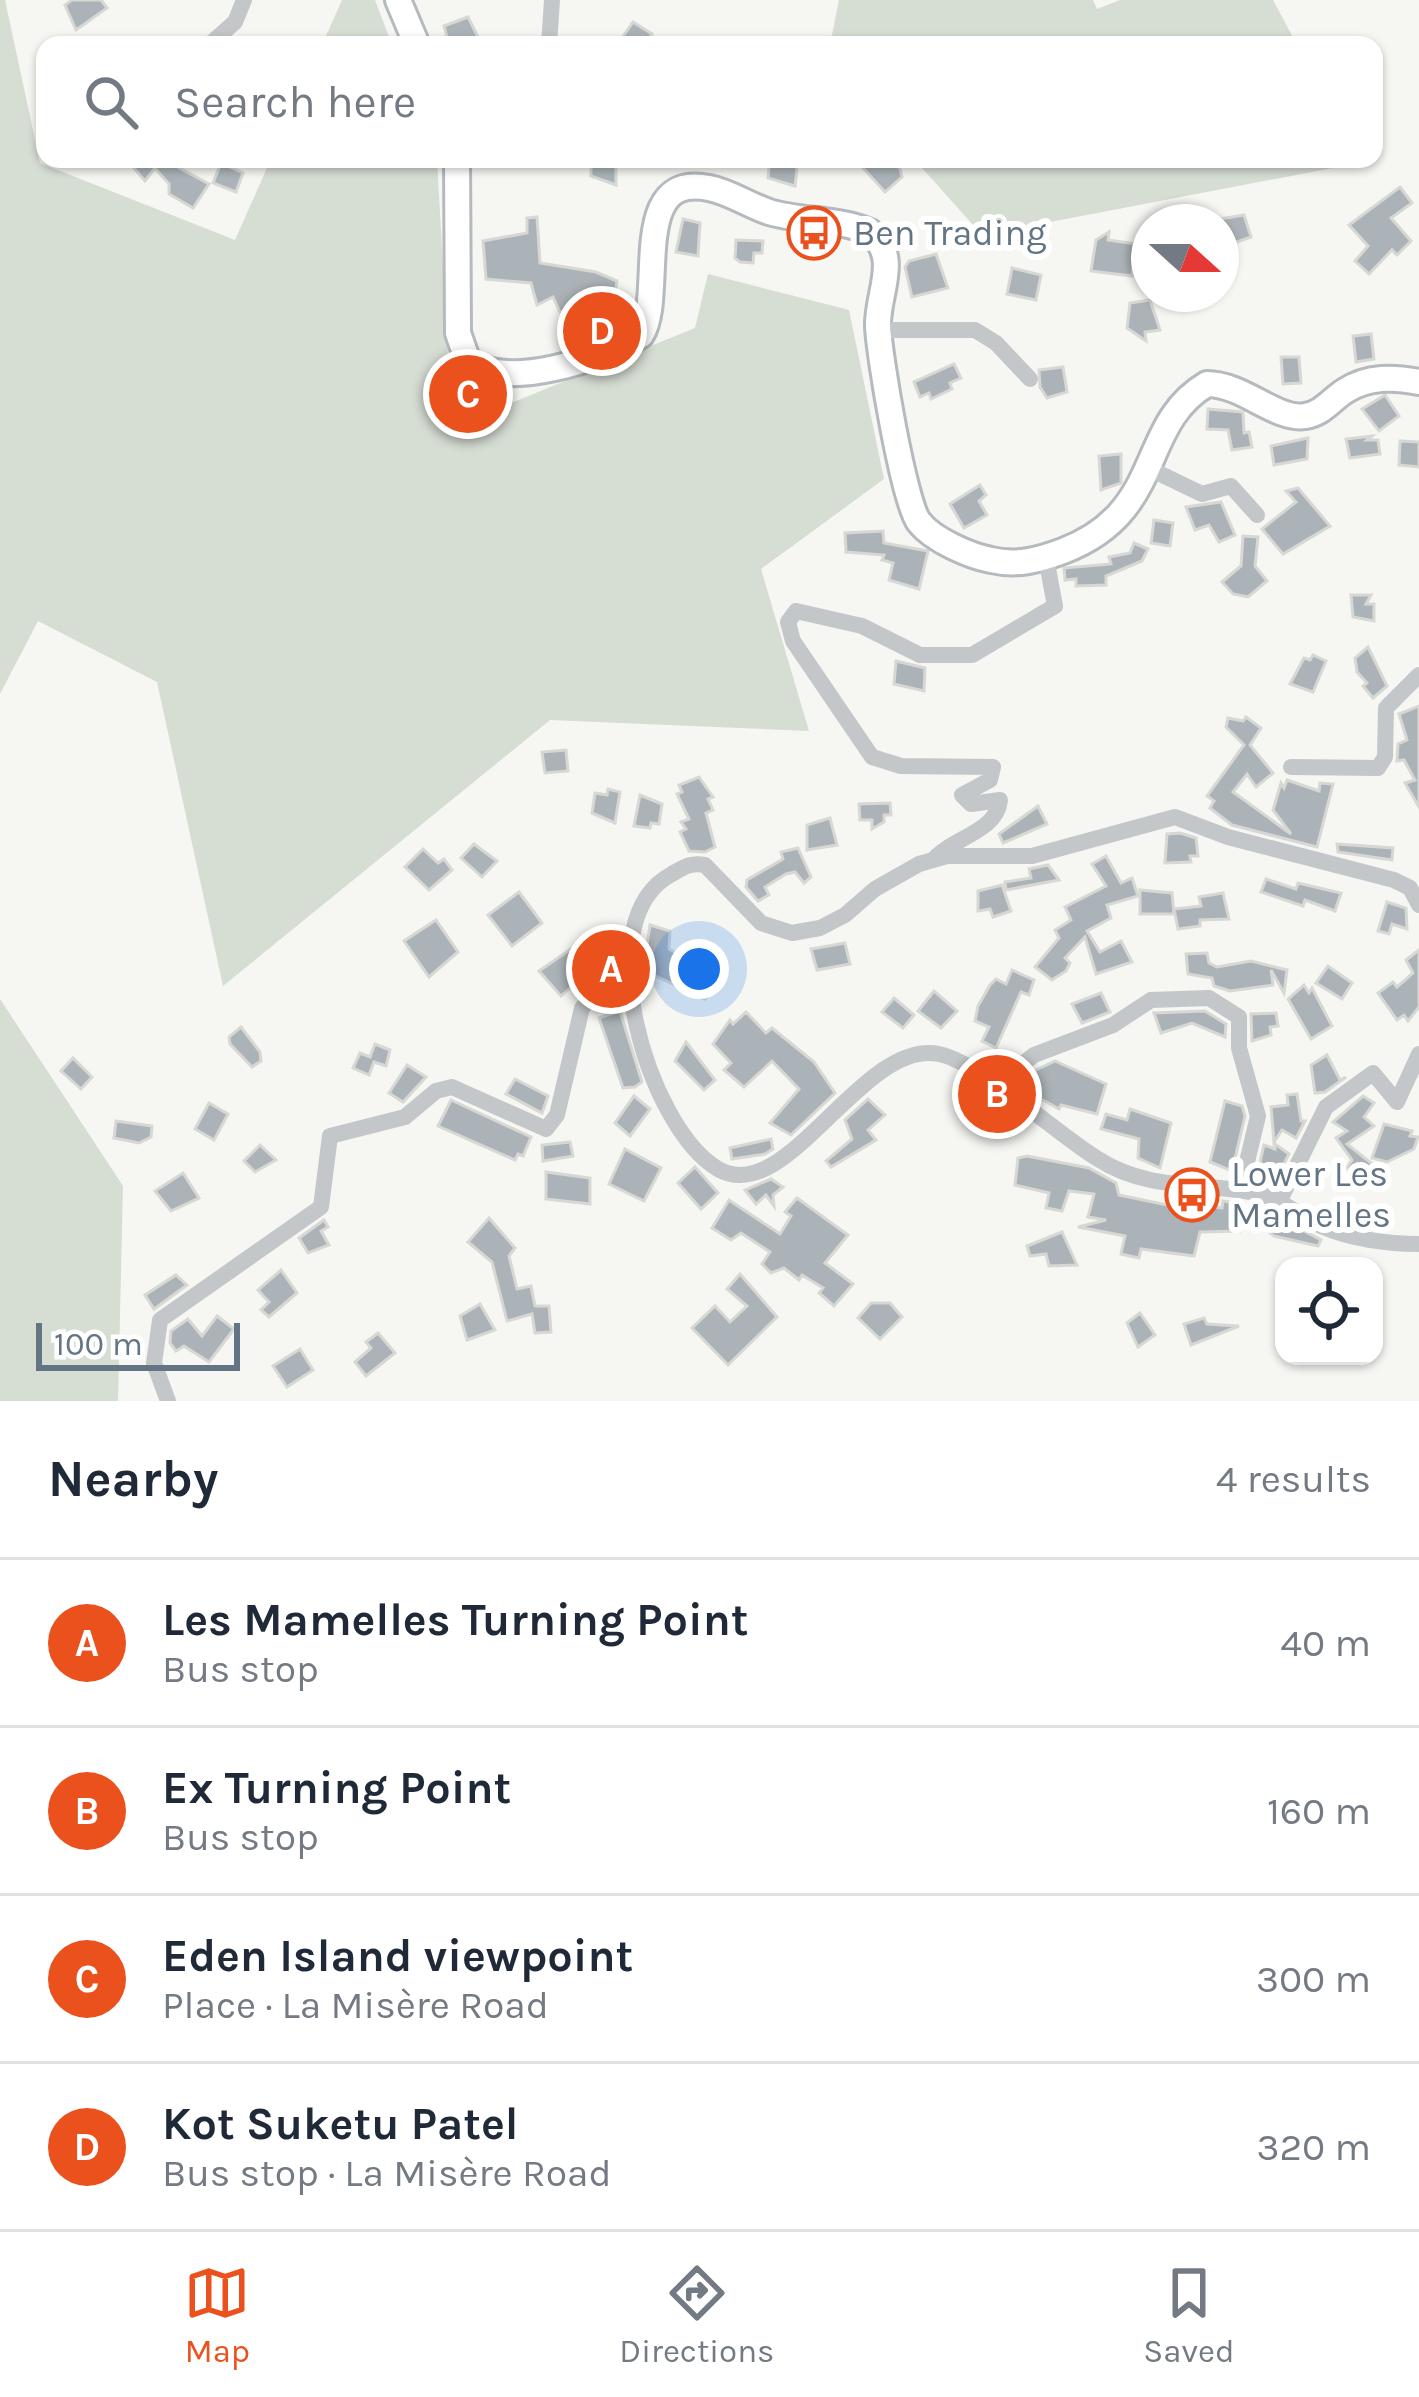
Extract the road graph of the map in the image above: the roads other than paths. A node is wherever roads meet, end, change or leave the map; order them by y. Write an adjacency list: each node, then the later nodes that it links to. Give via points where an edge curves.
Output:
1 (244, 0): 4 (street)
2 (398, 0): 5 (main road)
3 (552, 0): 6 (street)
4 (219, 36)
5 (413, 36)
6 (550, 36)
7 (457, 168): 8 (main road, via 458,333 467,359 486,373 524,374 641,335 652,309 660,211 673,193 695,186 870,232 886,258)
8 (878, 330): 9 (street, via 975,330); 13 (main road, via 919,522 988,560)
9 (1030, 379)
10 (1419, 382): 11 (main road, via 1361,383 1297,416 1207,384 1183,404)
11 (1148, 468): 12 (street, via 1202,494 1231,487); 13 (main road, via 1105,533)
12 (1257, 515)
13 (1046, 558): 16 (street, via 1055,606 972,656 920,656 862,626 796,611 788,622 864,752 901,766 993,767 990,780 962,795 971,803 1000,800 997,814)
14 (1419, 675): 15 (street, via 1386,708 1378,768)
15 (1291, 767)
16 (933, 860): 17 (street, via 1032,856 1175,818 1394,880); 18 (street, via 820,928 792,933 761,923 694,862 654,883 637,912 626,953)
17 (1419, 904)
18 (630, 984): 20 (street, via 671,1120 708,1161 734,1175 764,1171 898,1060 947,1055); 24 (street, via 583,1008 557,1115 546,1129 452,1087 406,1118 330,1136 321,1207 160,1320 154,1364)
19 (1419, 1054): 22 (street, via 1397,1102 1373,1073 1326,1106)
20 (994, 1087): 21 (street, via 1125,1174); 21 (street, via 1034,1055 1113,1025 1151,1000 1209,998 1239,1017 1258,1115)
21 (1240, 1191): 22 (street)
22 (1280, 1200): 23 (street, via 1344,1234)
23 (1419, 1244)
24 (168, 1401)

